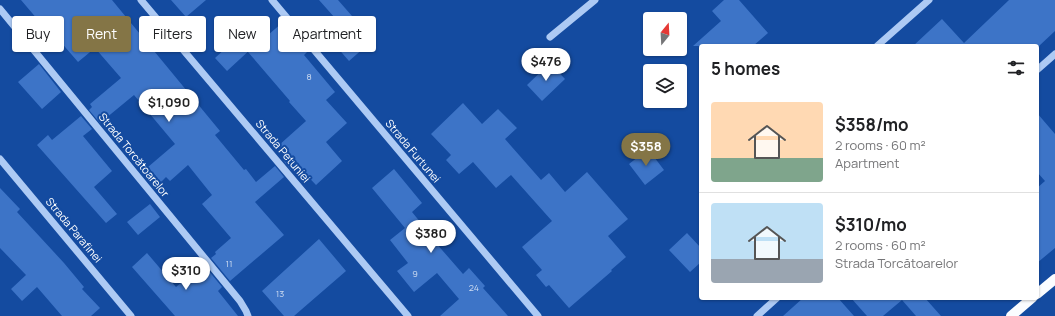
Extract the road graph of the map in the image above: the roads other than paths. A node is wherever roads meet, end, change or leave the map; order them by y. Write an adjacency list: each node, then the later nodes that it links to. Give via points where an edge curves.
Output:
1 (141, 0): 17 (street, Strada Petuniei)
2 (272, 0): 18 (street, Strada Furtunei)
3 (595, 0): 6 (street)
4 (929, 0): 7 (street)
5 (0, 9): 16 (street, Strada Torcătoarelor, via 240,301)
6 (550, 37)
7 (879, 44)
8 (1055, 54): 9 (street)
9 (1039, 68)
10 (0, 159): 15 (street, Strada Parafinei)
11 (1055, 278): 12 (main road)
12 (1039, 292)
13 (775, 300): 19 (street)
14 (1030, 300): 20 (main road)
15 (131, 316)
16 (248, 316)
17 (408, 316)
18 (538, 316)
19 (757, 316)
20 (1011, 316)

